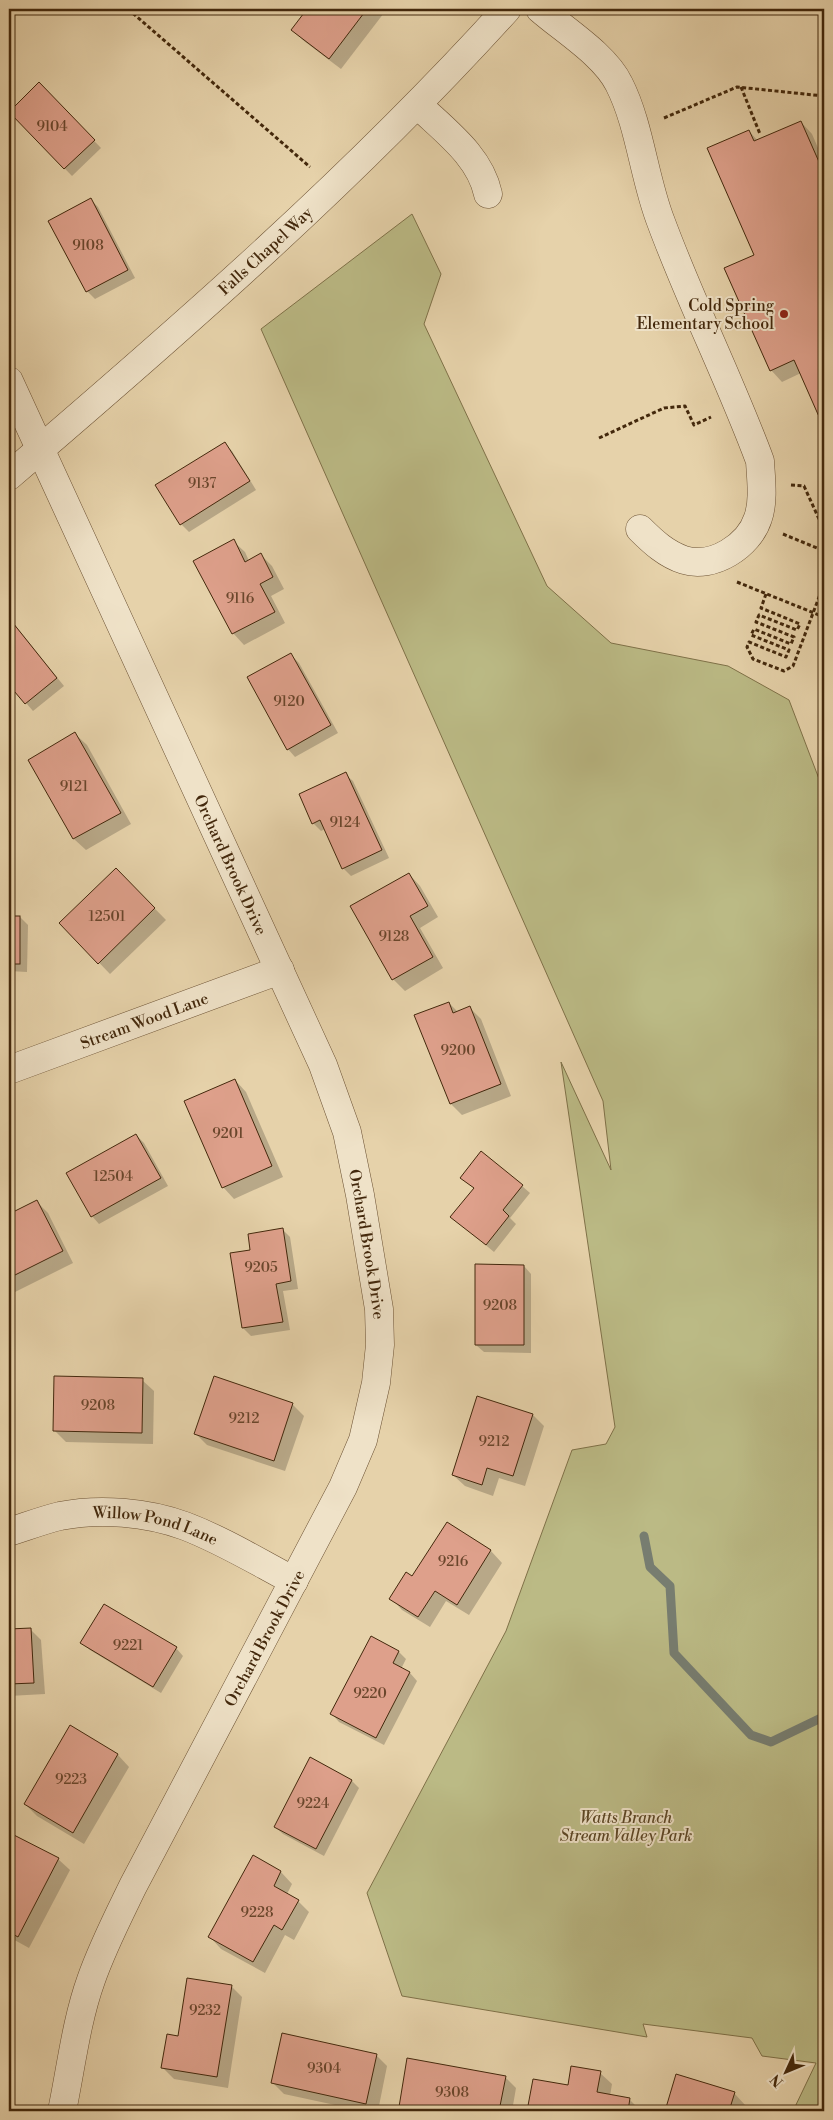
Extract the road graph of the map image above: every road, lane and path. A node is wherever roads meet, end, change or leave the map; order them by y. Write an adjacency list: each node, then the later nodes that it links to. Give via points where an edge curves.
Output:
1 (128, 9): 9 (path)
2 (508, 9): 6 (street, Falls Chapel Way)
3 (540, 9): 7 (street, via 610,70 619,84)
4 (740, 87): 5 (path); 7 (path); 8 (path)
5 (824, 96)
6 (418, 105): 9 (street, Falls Chapel Way); 10 (street, via 466,151 480,170)
7 (635, 130): 16 (street, via 660,220 753,442 760,461)
8 (760, 134)
9 (332, 187): 14 (street, Falls Chapel Way, via 209,301)
10 (488, 194)
11 (9, 381): 14 (street, Orchard Brook Drive)
12 (685, 406): 13 (path, via 664,408)
13 (599, 438)
14 (40, 449): 15 (street, Falls Chapel Way); 28 (street, Orchard Brook Drive)
15 (9, 476)
16 (762, 481): 18 (path, via 804,486); 19 (street)
17 (824, 512): 18 (path)
18 (818, 515): 21 (path)
19 (756, 523): 22 (path); 23 (street, via 747,538)
20 (640, 529): 23 (street, via 660,548 685,560)
21 (824, 530)
22 (824, 551)
23 (715, 560): 25 (path, via 738,583)
24 (824, 584): 26 (path)
25 (766, 594): 26 (path); 26 (path, via 761,608 800,624 797,630 759,615 756,622 794,637 791,644 754,629 751,635 789,650 786,657 749,642 746,648 753,659 784,671 793,666)
26 (813, 613): 27 (path)
27 (823, 616)
28 (280, 970): 29 (street, Stream Wood Lane); 31 (street, Orchard Brook Drive, via 323,1065 347,1132 379,1309 380,1346 376,1383 363,1440 343,1487)
29 (9, 1070)
30 (9, 1532): 31 (street, Willow Pond Lane, via 60,1516 101,1512 146,1515 184,1526)
31 (294, 1581): 32 (street, Orchard Brook Drive, via 110,1933 91,1980 78,2025)
32 (62, 2111)

